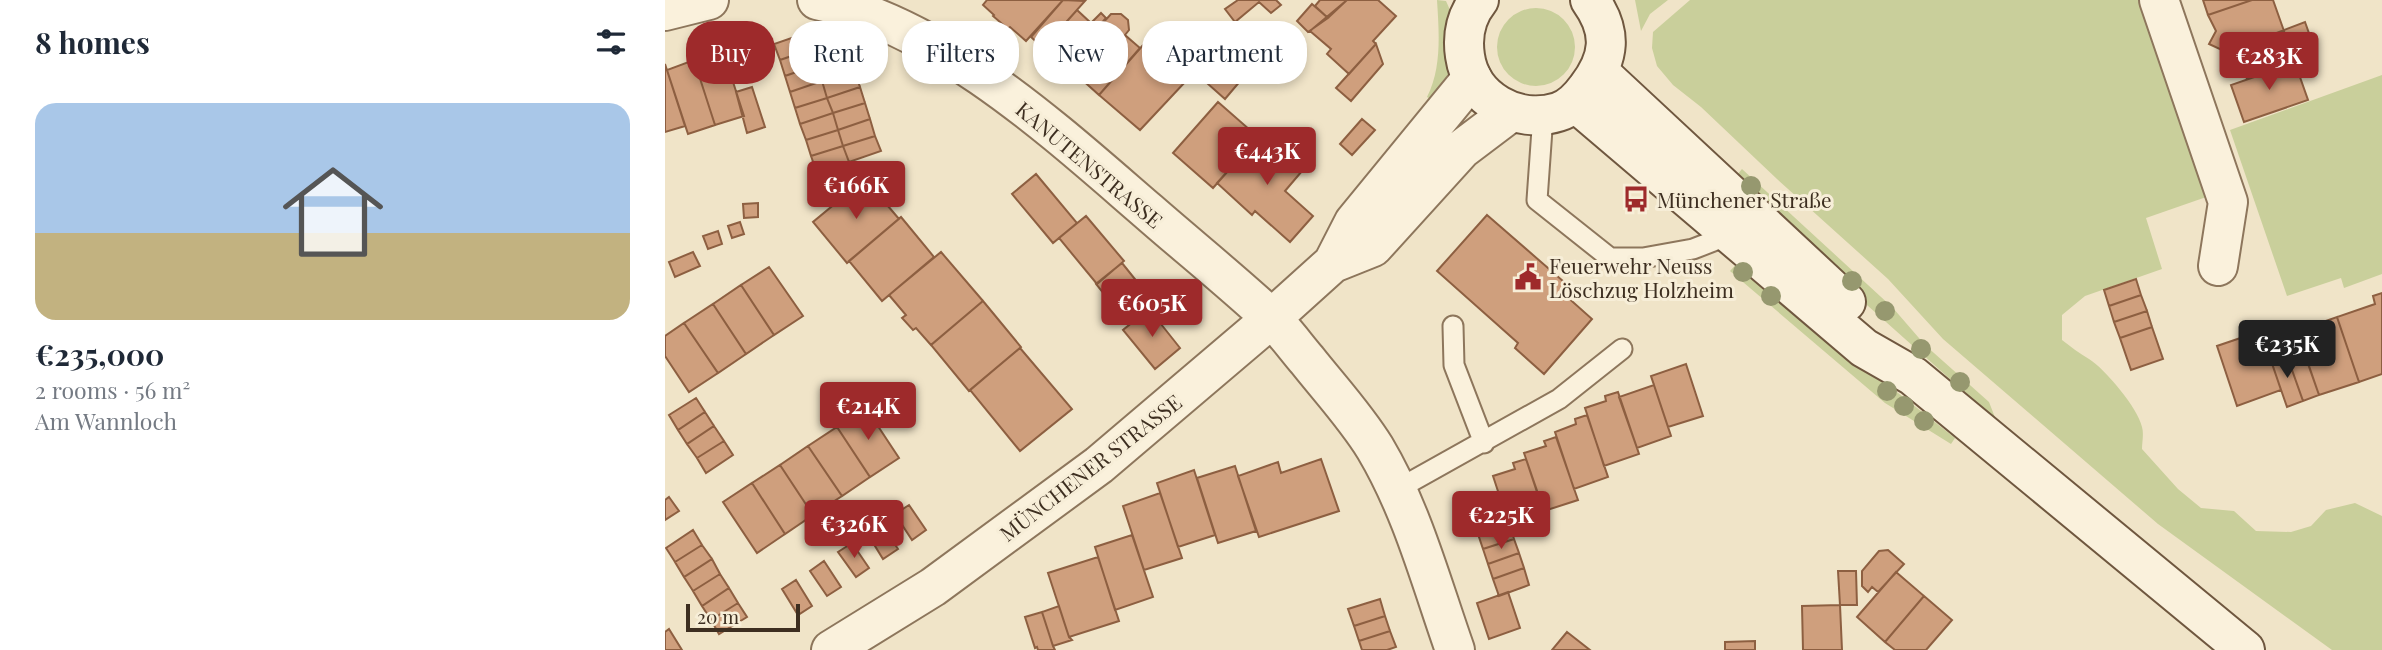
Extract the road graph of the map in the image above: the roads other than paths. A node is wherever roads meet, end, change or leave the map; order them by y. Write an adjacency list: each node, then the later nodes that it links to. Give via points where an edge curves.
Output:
1 (709, 0): 6 (street)
2 (817, 0): 13 (street, KANUTENSTRASSE, via 897,26 1009,97)
3 (1479, 0): 8 (street, via 1464,33)
4 (1590, 0): 7 (street, via 1605,29 1605,56)
5 (2159, 0): 12 (street, via 2228,202)
6 (665, 11)
7 (1599, 72): 9 (street, MÜNCHENER STRASSE); 16 (street, via 1877,331)
8 (1472, 78): 9 (street, via 1489,99); 11 (street, MÜNCHENER STRASSE, via 1355,222)
9 (1543, 110): 10 (street); 10 (lane, via 1537,200 1610,258 1643,258 1693,249); 11 (street, MÜNCHENER STRASSE, via 1462,149 1373,247)
10 (1729, 234): 16 (street, via 1864,348)
11 (1333, 263): 13 (street, MÜNCHENER STRASSE)
12 (2218, 266)
13 (1272, 318): 18 (street, KANUTENSTRASSE, via 1348,410); 19 (street, MÜNCHENER STRASSE, via 1089,473 933,587)
14 (1453, 326): 17 (lane, via 1454,365)
15 (1622, 349): 17 (lane, via 1559,399)
16 (1913, 376): 21 (street)
17 (1483, 443): 18 (lane)
18 (1398, 489): 20 (street, KANUTENSTRASSE)
19 (831, 650)
20 (1455, 650)
21 (2245, 650)

